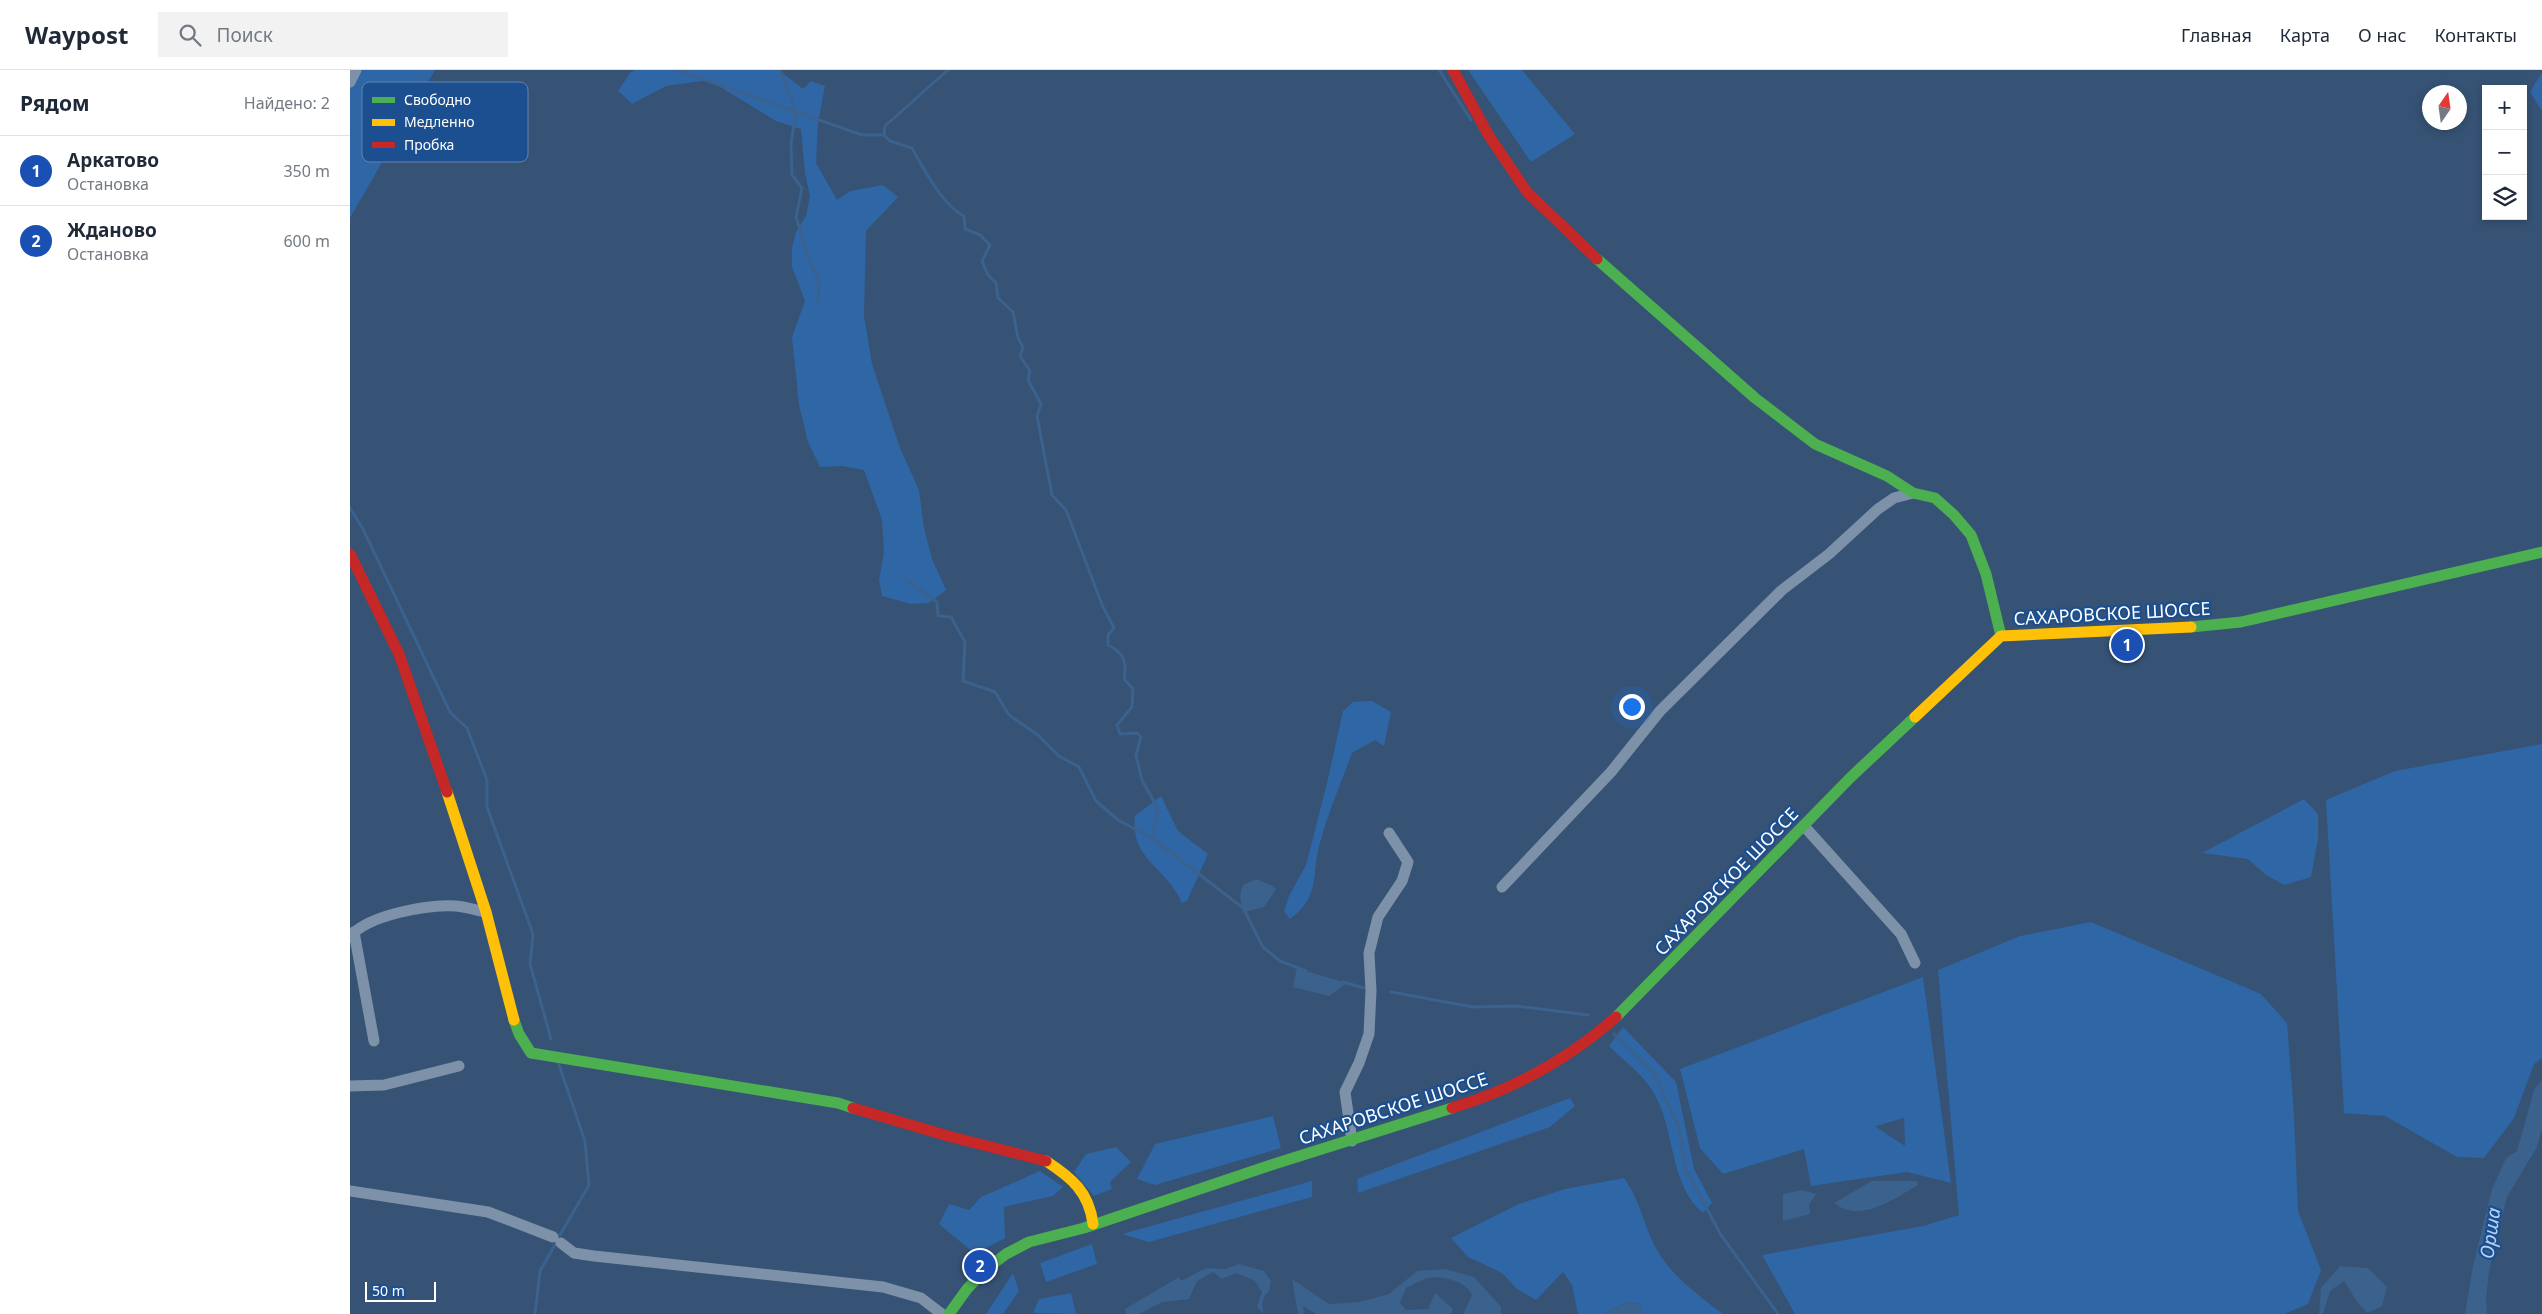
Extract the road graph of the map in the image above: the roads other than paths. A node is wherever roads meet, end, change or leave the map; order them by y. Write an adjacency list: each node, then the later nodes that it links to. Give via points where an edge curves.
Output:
1 (356, 70): 3 (street)
2 (1454, 70): 4 (street, via 1489,136 1527,192 1581,245 1790,426 1815,444 1887,476)
3 (350, 82)
4 (1913, 493): 7 (street, via 1935,498 1954,514 1970,535 1986,574); 10 (street, via 1894,498 1878,509 1829,554 1782,590 1660,710 1611,772)
5 (2542, 552): 7 (street, САХАРОВСКОЕ ШОССЕ, via 2241,622 2167,630)
6 (350, 554): 11 (street, via 399,654)
7 (2001, 636): 8 (street, САХАРОВСКОЕ ШОССЕ, via 1915,715)
8 (1804, 826): 13 (street, via 1901,934); 17 (street, САХАРОВСКОЕ ШОССЕ, via 1634,1000 1576,1049 1535,1075 1491,1096)
9 (1389, 834): 17 (street, via 1408,862 1402,880 1378,917 1369,953 1369,1034 1360,1063 1345,1092)
10 (1502, 887)
11 (486, 912): 12 (street, via 455,906 428,908 371,920); 19 (street, via 514,1020 531,1053 838,1103 1044,1160 1077,1184 1092,1208)
12 (352, 935): 14 (street)
13 (1916, 963)
14 (374, 1041)
15 (460, 1066): 16 (street, via 384,1085)
16 (350, 1086)
17 (1352, 1141): 19 (street, САХАРОВСКОЕ ШОССЕ)
18 (350, 1191): 20 (street, via 488,1212 557,1240 574,1253 883,1287 921,1298)
19 (1093, 1224): 21 (street, САХАРОВСКОЕ ШОССЕ, via 1035,1239 1006,1254 975,1279)
20 (942, 1314)
21 (949, 1314)

